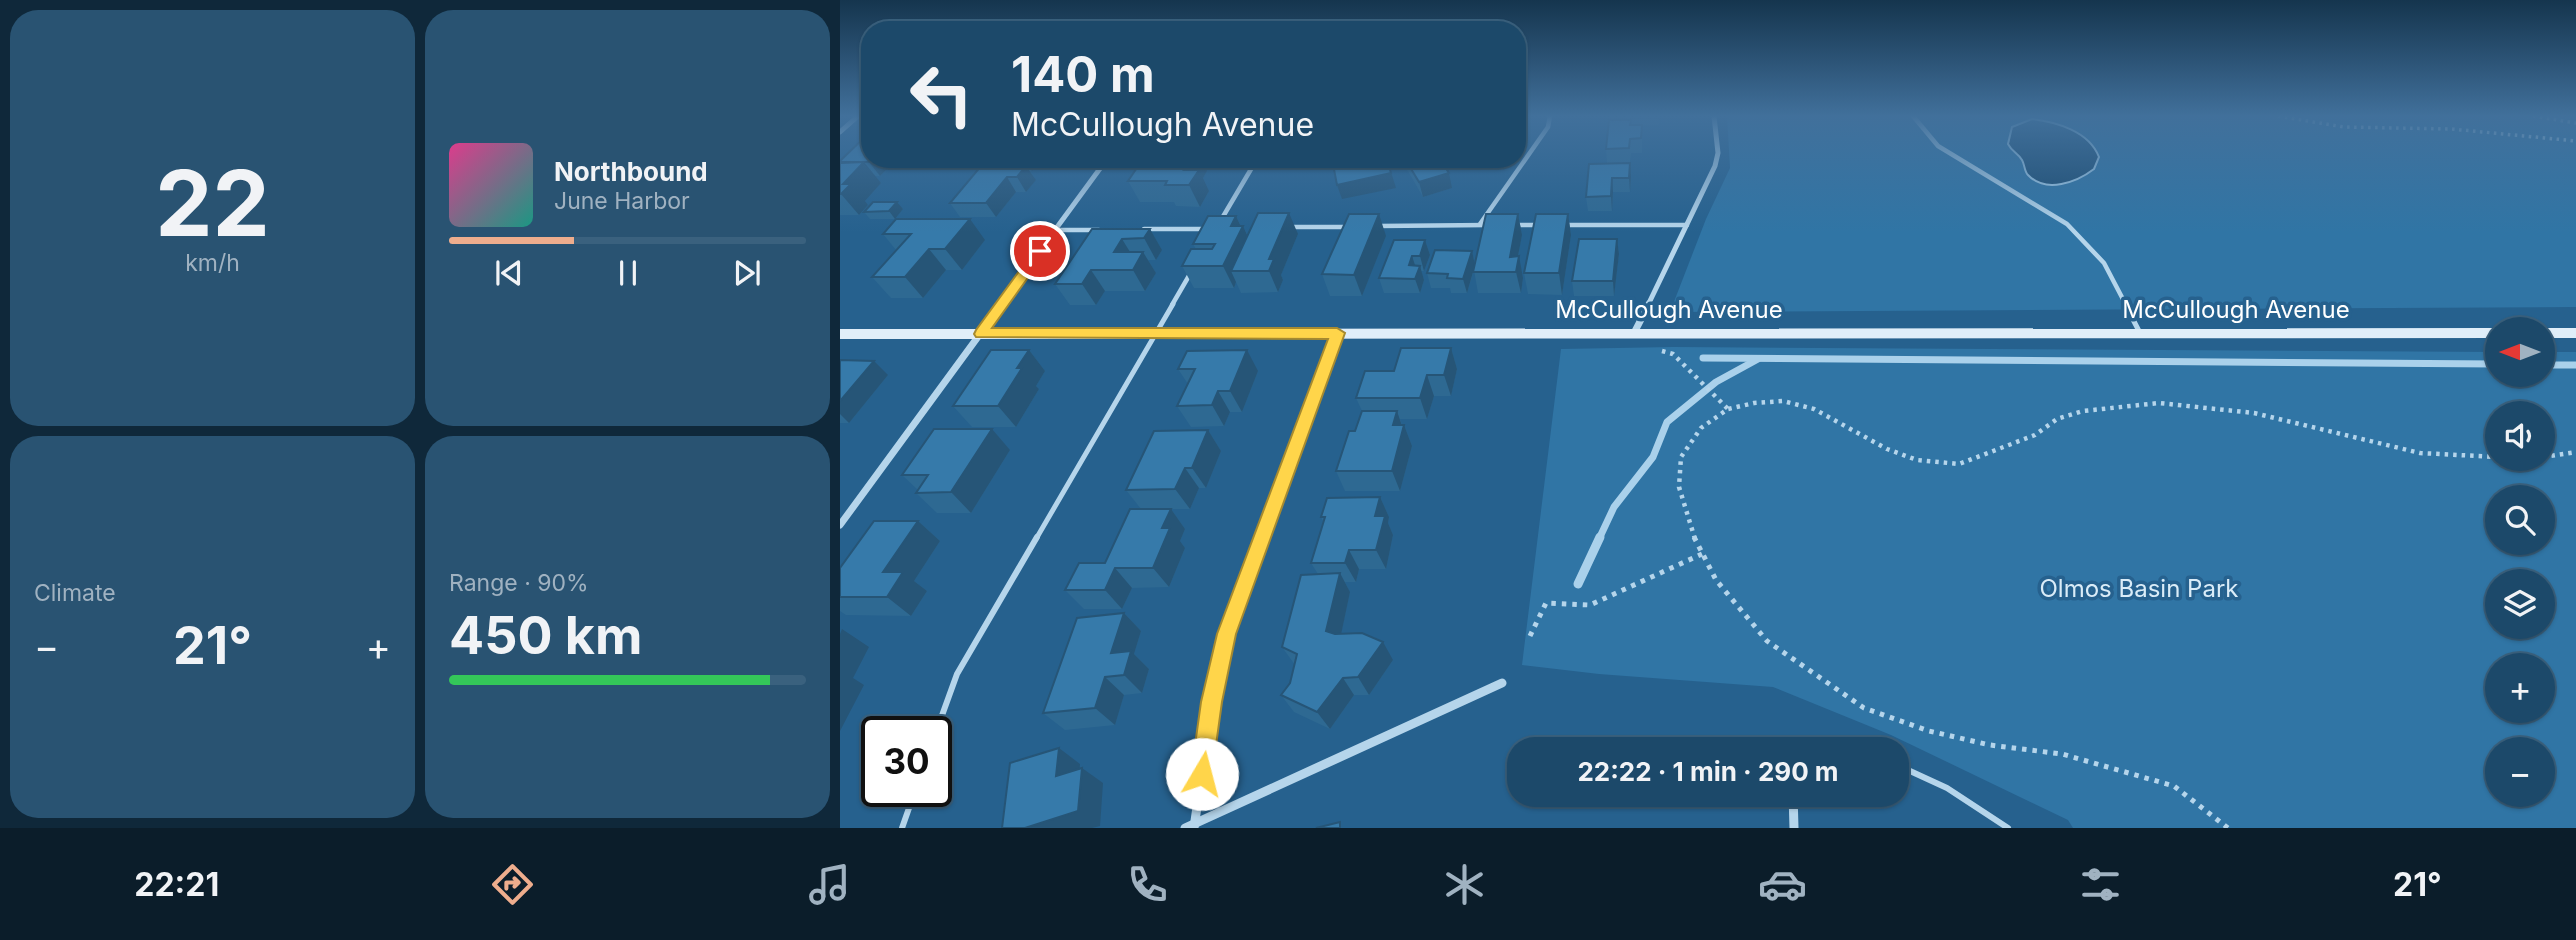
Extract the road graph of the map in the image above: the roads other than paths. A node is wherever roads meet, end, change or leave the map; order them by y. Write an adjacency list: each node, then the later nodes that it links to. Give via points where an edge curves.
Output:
1 (1717, 155): 11 (street)
2 (1952, 155): 24 (lane, via 2067,224 2104,263)
3 (1100, 168): 17 (street)
4 (1252, 168): 16 (lane)
5 (1520, 168): 6 (lane)
6 (1480, 225): 7 (lane); 13 (lane)
7 (1494, 225)
8 (1508, 225): 9 (lane)
9 (1549, 225)
10 (1563, 225): 11 (lane)
11 (1687, 225): 23 (street)
12 (1355, 226): 14 (lane)
13 (1369, 226)
14 (1285, 228)
15 (1135, 229): 16 (lane)
16 (1216, 229): 19 (lane)
17 (1055, 230): 18 (lane); 29 (street)
18 (1109, 230)
19 (1209, 240)
20 (1196, 263): 21 (lane)
21 (1157, 333): 22 (main road, McCullough Avenue); 29 (main road, McCullough Avenue); 32 (lane, via 957,674)
22 (1337, 333): 23 (main road, McCullough Avenue); 36 (street, via 1226,634)
23 (1634, 333): 24 (main road, McCullough Avenue)
24 (2140, 333): 25 (main road, McCullough Avenue)
25 (2485, 333)
26 (2555, 333): 27 (main road)
27 (2576, 333)
28 (840, 334): 29 (main road, McCullough Avenue)
29 (981, 334): 30 (street)
30 (840, 525)
31 (1502, 683): 36 (street)
32 (942, 716)
33 (1909, 771): 40 (lane, via 1947,788)
34 (909, 807): 37 (lane)
35 (1793, 807): 39 (street)
36 (1194, 825): 38 (street)
37 (902, 828)
38 (1185, 828)
39 (1794, 828)
40 (2008, 828)

